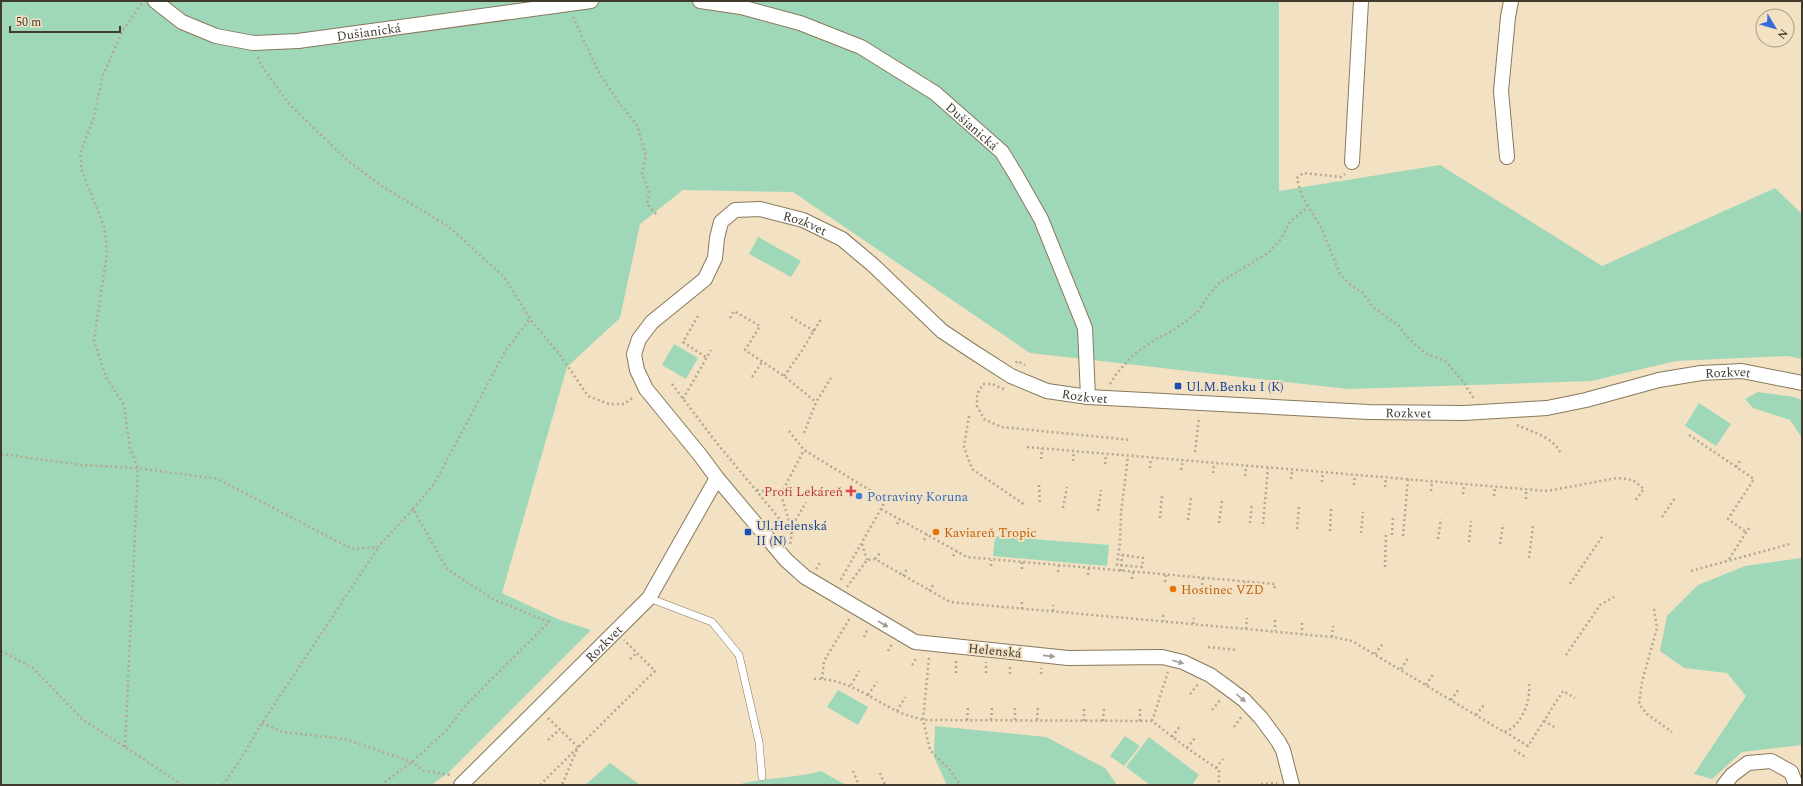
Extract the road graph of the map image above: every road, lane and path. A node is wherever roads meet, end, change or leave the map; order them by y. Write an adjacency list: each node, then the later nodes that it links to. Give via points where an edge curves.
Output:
1 (143, 1): 65 (path, via 123,30 103,76 93,120 80,153 82,171 105,229 107,254 94,340 106,377 124,405 130,448)
2 (155, 1): 8 (street, Dušianická, via 182,22 216,36)
3 (591, 1): 7 (street, Dušianická)
4 (700, 1): 27 (street, Dušianická, via 741,7 800,22 862,47 935,93 1002,152 1041,219 1085,328)
5 (1361, 1): 10 (street)
6 (1511, 1): 9 (street, via 1501,91)
7 (571, 3): 8 (street, Dušianická, via 298,41); 12 (path, via 573,19 598,71 637,124 646,156 642,174 649,191 648,204)
8 (253, 43): 16 (path, via 261,65 290,105 347,160 383,187 448,226 505,278)
9 (1508, 157)
10 (1352, 162): 11 (path, via 1348,173 1341,177 1303,173 1297,178)
11 (1307, 205): 30 (path, via 1290,222 1281,239 1268,253 1219,283 1197,313 1134,354); 38 (path, via 1321,227 1340,274 1363,293 1373,306 1399,326 1425,353 1445,361)
12 (658, 216)
13 (698, 316): 20 (path, via 683,342)
14 (791, 317): 18 (path)
15 (730, 318): 21 (path, via 734,312 760,326 745,350)
16 (530, 319): 33 (path, via 588,396 609,404 624,404); 107 (path, via 506,350 434,484)
17 (821, 319): 18 (path)
18 (814, 331): 23 (path)
19 (711, 350): 20 (path)
20 (707, 358): 35 (path)
21 (762, 362): 23 (path); 25 (path)
22 (1031, 369): 24 (path, via 1017,361)
23 (784, 376): 36 (path)
24 (1011, 376): 33 (street, Rozkvet, via 942,331 874,265 842,239 803,220 760,209 735,210 721,222 715,258 705,279 652,322 639,339 634,354 637,370); 34 (street, Rozkvet, via 1047,391); 45 (path, via 1004,390 992,384 983,384 977,394 977,406 984,419 1001,427)
25 (752, 377)
26 (831, 378): 36 (path)
27 (1087, 381): 30 (path); 34 (street, Dušianická)
28 (1802, 383): 38 (street, Rozkvet, via 1742,371 1701,373 1659,380 1547,408)
29 (672, 384): 35 (path)
30 (1110, 385): 31 (path)
31 (1117, 385)
32 (1206, 388): 37 (path, via 1220,388)
33 (646, 389): 59 (street, Rozkvet)
34 (1088, 397): 37 (street, Rozkvet)
35 (683, 399): 87 (path)
36 (816, 402): 43 (path)
37 (1209, 404): 38 (street, Rozkvet, via 1369,412)
38 (1484, 412)
39 (969, 416): 101 (path, via 964,447 972,469)
40 (1197, 418): 50 (path)
41 (1514, 424): 53 (path, via 1546,438 1558,447)
42 (789, 431): 48 (path)
43 (804, 433)
44 (1689, 434): 64 (path)
45 (1131, 440)
46 (1027, 447): 47 (path)
47 (1042, 448): 49 (path); 56 (path)
48 (804, 450): 90 (path); 105 (path, via 886,500)
49 (1074, 451): 52 (path); 58 (path)
50 (1195, 452)
51 (1, 454): 65 (path, via 83,465)
52 (1106, 454): 54 (path); 62 (path)
53 (1561, 454)
54 (1128, 456): 55 (path); 161 (path, bridge, via 1117,565 1142,567 1143,558 1122,555)
55 (1151, 458): 57 (path); 66 (path)
56 (1041, 459)
57 (1182, 460): 61 (path); 68 (path)
58 (1073, 461)
59 (705, 462): 74 (street, Helenská)
60 (1740, 462): 64 (path)
61 (1214, 463): 63 (path); 71 (path)
62 (1104, 464)
63 (1246, 466): 67 (path); 73 (path)
64 (1736, 467): 127 (path, via 1754,479 1728,519)
65 (138, 468): 141 (path, via 218,479 352,550); 279 (path)
66 (1150, 468)
67 (1268, 468): 69 (path); 120 (path)
68 (1181, 470)
69 (1292, 470): 70 (path); 76 (path)
70 (1322, 472): 72 (path); 78 (path)
71 (1213, 473)
72 (1355, 475): 75 (path); 82 (path)
73 (1245, 476)
74 (717, 478): 182 (street, Rozkvet); 190 (street, Helenská, via 793,567)
75 (1386, 478): 77 (path); 84 (path)
76 (1291, 479)
77 (1408, 479): 79 (path); 133 (path)
78 (1322, 482)
79 (1432, 482): 80 (path); 89 (path)
80 (1464, 484): 85 (path); 91 (path)
81 (1039, 485): 102 (path)
82 (1354, 485)
83 (1067, 487): 104 (path)
84 (1385, 487)
85 (1495, 487): 86 (path); 93 (path)
86 (1526, 489): 96 (path); 99 (path, via 1547,491 1617,478 1633,480 1644,489)
87 (756, 490): 90 (path); 129 (path)
88 (1101, 490): 108 (path)
89 (1431, 491)
90 (780, 494): 123 (path)
91 (1463, 494)
92 (1162, 496): 112 (path)
93 (1494, 496)
94 (1191, 498): 115 (path)
95 (1674, 498): 111 (path)
96 (1526, 499)
97 (1222, 501): 117 (path)
98 (806, 502): 123 (path)
99 (1634, 502)
100 (1252, 503): 118 (path)
101 (1025, 505)
102 (1040, 505)
103 (1299, 507): 125 (path)
104 (1063, 508)
105 (881, 509): 114 (path); 138 (path)
106 (1331, 509): 126 (path)
107 (413, 510): 141 (path); 285 (path, via 447,569 493,599 549,622 466,705 446,731)
108 (1098, 511)
109 (1362, 512): 128 (path)
110 (1393, 515): 132 (path)
111 (1662, 517)
112 (1160, 518)
113 (1441, 518): 135 (path)
114 (900, 519): 119 (path); 130 (path)
115 (1188, 520)
116 (1471, 521): 137 (path)
117 (1219, 523)
118 (1250, 523)
119 (897, 524)
120 (1263, 524)
121 (1503, 524): 139 (path)
122 (1534, 526): 146 (path)
123 (791, 528): 129 (path)
124 (1749, 528): 127 (path)
125 (1297, 529)
126 (1330, 531)
127 (1746, 532): 150 (path)
128 (1362, 533)
129 (792, 534): 142 (path)
130 (927, 534): 136 (path); 143 (path)
131 (1386, 535): 156 (path)
132 (1392, 535)
133 (1403, 536)
134 (1602, 537): 176 (path)
135 (1438, 539)
136 (924, 540)
137 (1469, 542)
138 (861, 544): 148 (path); 174 (path)
139 (1500, 544)
140 (1790, 544): 150 (path)
141 (378, 547): 269 (path)
142 (790, 548)
143 (957, 551): 145 (path); 149 (path, via 967,557)
144 (880, 553): 147 (path)
145 (953, 556)
146 (1529, 558)
147 (875, 559): 148 (path); 168 (path)
148 (867, 560): 174 (path, via 846,587)
149 (991, 560): 152 (path); 154 (path)
150 (1728, 560): 162 (path)
151 (821, 561): 158 (path)
152 (1022, 562): 155 (path); 160 (path)
153 (810, 566): 158 (path)
154 (990, 566)
155 (1059, 566): 157 (path); 163 (path)
156 (1386, 567)
157 (1089, 568): 161 (path); 166 (path)
158 (816, 569): 165 (path)
159 (907, 569): 168 (path)
160 (1022, 569)
161 (1120, 571): 164 (path)
162 (1691, 571)
163 (1058, 572)
164 (1133, 572): 167 (path); 170 (path)
165 (822, 573)
166 (1088, 575)
167 (1166, 575): 169 (path); 173 (path)
168 (903, 576): 179 (path)
169 (1203, 578): 172 (path); 177 (path)
170 (1132, 579)
171 (833, 580): 174 (path)
172 (1245, 581): 178 (path); 180 (path, via 1275,584)
173 (1165, 582)
174 (839, 583)
175 (934, 584): 179 (path)
176 (1570, 584)
177 (1202, 585)
178 (1245, 589)
179 (929, 591): 185 (path, via 950,602)
180 (1274, 591)
181 (1614, 597): 218 (path, via 1600,606)
182 (649, 598): 289 (lane, via 712,622 739,655 759,742); 295 (street, Rozkvet)
183 (991, 600): 185 (path)
184 (1022, 602): 188 (path)
185 (990, 605): 188 (path)
186 (1053, 605): 191 (path)
187 (1085, 608): 193 (path)
188 (1022, 609): 191 (path)
189 (1654, 609): 275 (path, via 1657,628 1642,682 1640,704 1647,714)
190 (850, 610): 233 (path, via 824,661); 291 (street, Helenská, one-way to 291, via 915,642 1068,658 1162,657 1183,662 1222,683 1244,700 1261,718 1283,750)
191 (1053, 612): 193 (path)
192 (1131, 612): 195 (path)
193 (1084, 614): 195 (path)
194 (1163, 615): 199 (path)
195 (1131, 618): 199 (path)
196 (1194, 618): 201 (path)
197 (1247, 618): 204 (path)
198 (1275, 620): 205 (path)
199 (1164, 621): 201 (path)
200 (1302, 623): 206 (path)
201 (1193, 624): 204 (path)
202 (1333, 626): 208 (path)
203 (868, 628): 207 (path)
204 (1246, 629): 205 (path)
205 (1275, 632): 206 (path)
206 (1302, 634): 208 (path)
207 (864, 637)
208 (1332, 637): 217 (path, via 1352,641)
209 (622, 638): 216 (path)
210 (893, 642): 215 (path)
211 (1384, 642): 217 (path)
212 (1208, 648): 213 (path)
213 (1237, 650)
214 (1, 651): 279 (path, via 33,668 83,720)
215 (888, 651)
216 (637, 653): 223 (path); 280 (path, via 655,671)
217 (1375, 654): 227 (path)
218 (1566, 655)
219 (918, 656): 225 (path)
220 (1409, 657): 227 (path)
221 (929, 658): 259 (path)
222 (956, 659): 229 (path)
223 (630, 660)
224 (987, 660): 230 (path)
225 (912, 665)
226 (1170, 668): 267 (path)
227 (1401, 669): 238 (path)
228 (859, 671): 237 (path)
229 (956, 672)
230 (986, 673)
231 (1434, 673): 238 (path)
232 (814, 679): 233 (path)
233 (822, 679): 237 (path)
234 (1201, 680): 240 (path)
235 (877, 682): 241 (path)
236 (1529, 684): 274 (path, via 1528,705 1512,730)
237 (851, 685): 241 (path)
238 (1426, 685): 245 (path)
239 (1459, 689): 245 (path)
240 (1190, 694)
241 (868, 695): 255 (path)
242 (1223, 695): 254 (path)
243 (905, 698): 255 (path)
244 (1575, 698): 268 (path, via 1563,691)
245 (1451, 700): 258 (path)
246 (1484, 705): 258 (path)
247 (968, 706): 260 (path)
248 (992, 706): 261 (path)
249 (1015, 707): 262 (path)
250 (1038, 707): 263 (path)
251 (1084, 708): 265 (path)
252 (1104, 708): 264 (path)
253 (1140, 709): 266 (path)
254 (1212, 710)
255 (897, 711): 259 (path)
256 (1245, 713): 271 (path)
257 (545, 714): 273 (path)
258 (1476, 715): 274 (path)
259 (923, 720): 260 (path); 300 (path, via 930,750 949,769)
260 (967, 720): 261 (path)
261 (991, 720): 262 (path)
262 (1015, 720): 263 (path)
263 (1037, 720): 265 (path)
264 (1103, 720): 265 (path); 266 (path)
265 (1084, 721)
266 (1140, 721): 267 (path)
267 (1152, 721): 276 (path)
268 (1544, 721): 272 (path); 274 (path, via 1528,746)
269 (262, 723): 285 (path, via 283,732 345,739); 293 (path)
270 (1180, 726): 276 (path)
271 (1234, 727)
272 (1556, 728)
273 (560, 729): 278 (path); 280 (path)
274 (1504, 732)
275 (1672, 732)
276 (1172, 737): 281 (path)
277 (1195, 738): 281 (path)
278 (548, 740)
279 (126, 747): 292 (path)
280 (578, 747): 296 (path); 297 (path)
281 (1187, 748): 286 (path)
282 (1514, 750): 283 (path)
283 (1528, 758)
284 (1223, 759): 286 (path)
285 (412, 762): 294 (path); 295 (path, via 424,771 451,774)
286 (1216, 768): 301 (path, via 1219,770)
287 (853, 771): 298 (path)
288 (880, 773): 299 (path)
289 (762, 777)
290 (1261, 784): 291 (path)
291 (1287, 784)
292 (182, 785)
293 (223, 785)
294 (381, 785)
295 (461, 785)
296 (540, 785)
297 (562, 785)
298 (859, 785)
299 (885, 785)
300 (960, 785)
301 (1219, 785)
302 (1724, 785): 303 (street, via 1748,763 1771,761 1791,772)
303 (1796, 785)

